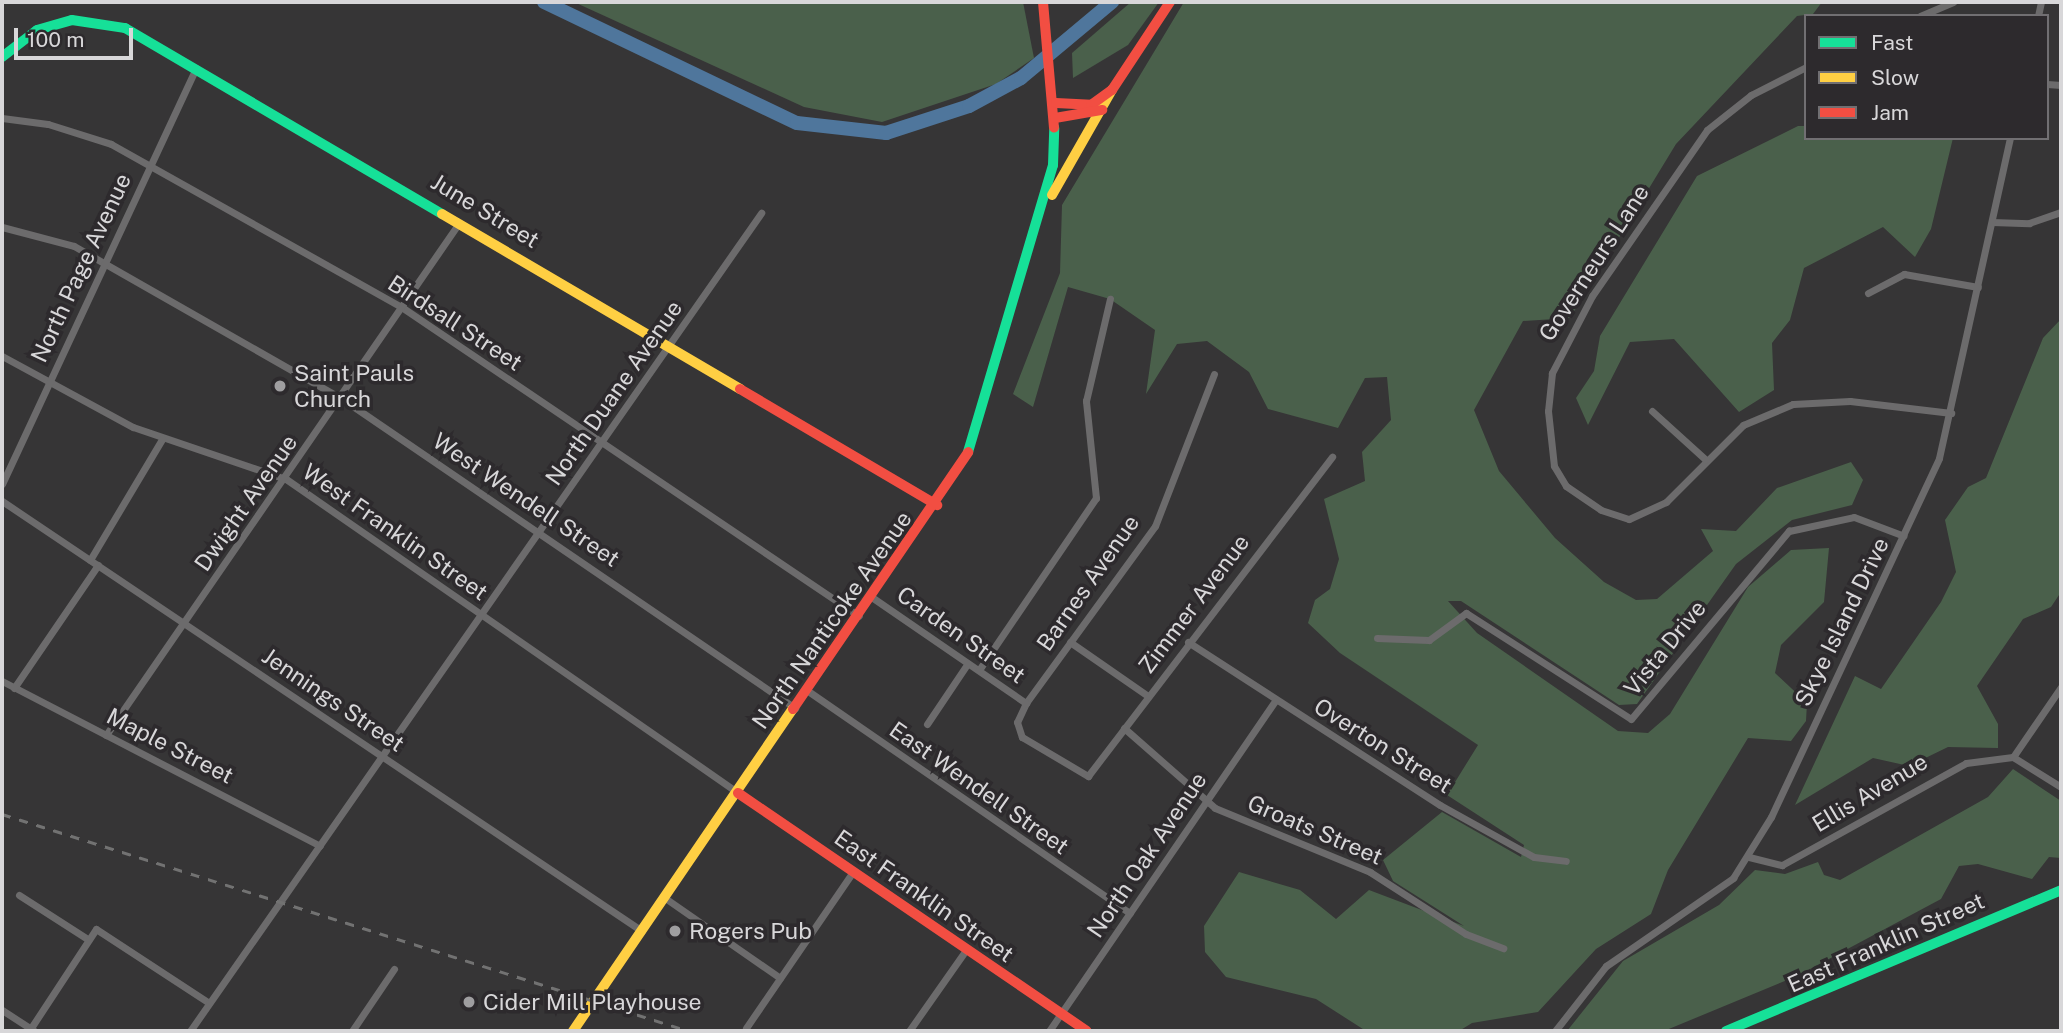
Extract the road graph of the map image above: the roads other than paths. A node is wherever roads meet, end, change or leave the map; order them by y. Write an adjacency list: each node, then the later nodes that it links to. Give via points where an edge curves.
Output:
1 (1043, 2): 9 (street)
2 (1170, 2): 8 (street)
3 (1953, 2): 4 (street)
4 (1925, 14)
5 (2, 57): 6 (street, June Street, via 37,30 91,20 125,28)
6 (196, 68): 14 (street, North Page Avenue); 17 (street, June Street)
7 (1804, 68): 36 (street, Governeurs Lane, via 1751,95 1699,139 1592,296 1552,373 1548,411 1553,467 1566,486 1601,510 1629,519 1653,510)
8 (1112, 90): 9 (street, via 1091,105); 10 (street)
9 (1056, 103): 12 (street)
10 (1106, 107): 12 (street, via 1093,116); 18 (street, via 1057,184)
11 (2, 118): 14 (street, Birdsall Street, via 84,134)
12 (1055, 118): 18 (street)
13 (2010, 140): 19 (street, Skye Island Drive)
14 (151, 165): 21 (street, North Page Avenue); 25 (street, Birdsall Street)
15 (2061, 212): 19 (street, via 2029,223)
16 (761, 213): 26 (street, North Duane Avenue)
17 (461, 220): 25 (street, Dwight Avenue); 26 (street, June Street)
18 (1041, 222): 40 (street, North Nanticoke Avenue, via 983,419)
19 (1992, 222): 22 (street, Skye Island Drive)
20 (2, 227): 21 (street, West Wendell Street, via 55,239)
21 (105, 262): 29 (street, North Page Avenue); 30 (street, West Wendell Street)
22 (1978, 286): 23 (street, via 1904,274); 32 (street, Skye Island Drive)
23 (1868, 293)
24 (1110, 299): 53 (street, via 1086,401 1096,498)
25 (403, 308): 30 (street, Dwight Avenue); 34 (street, Birdsall Street)
26 (671, 345): 34 (street, North Duane Avenue); 40 (street, June Street)
27 (2, 356): 29 (street, West Franklin Street)
28 (1214, 374): 50 (street, Barnes Avenue, via 1154,526)
29 (48, 383): 33 (street, West Franklin Street); 38 (street, North Page Avenue)
30 (341, 398): 37 (street, Dwight Avenue); 41 (street, West Wendell Street)
31 (1652, 411): 36 (street)
32 (1951, 413): 36 (street, Governeurs Lane, via 1850,401 1794,404 1743,425); 42 (street, Skye Island Drive)
33 (162, 439): 37 (street, West Franklin Street); 43 (street)
34 (602, 444): 41 (street, North Duane Avenue); 46 (street, Birdsall Street)
35 (1332, 457): 51 (street, Zimmer Avenue)
36 (1705, 459)
37 (286, 479): 47 (street, West Franklin Street); 48 (street, Dwight Avenue)
38 (2, 484)
39 (2, 501): 43 (street, Jennings Street)
40 (937, 505): 45 (street, North Nanticoke Avenue)
41 (541, 534): 47 (street, North Duane Avenue); 61 (street, West Wendell Street)
42 (1905, 537): 49 (street, Vista Drive, via 1854,517 1789,531 1631,719 1466,613 1429,639); 72 (street, Skye Island Drive)
43 (90, 560): 44 (street, Jennings Street)
44 (98, 565): 48 (street, Jennings Street); 56 (street)
45 (873, 597): 46 (street, North Nanticoke Avenue); 52 (street, Carden Street)
46 (860, 616): 57 (street, North Nanticoke Avenue)
47 (483, 617): 65 (street, North Duane Avenue); 69 (street, West Franklin Street)
48 (186, 624): 64 (street, Dwight Avenue); 65 (street, Jennings Street)
49 (1377, 638)
50 (1070, 642): 58 (street); 60 (street, Barnes Avenue)
51 (1188, 642): 58 (street, Zimmer Avenue); 59 (street, Overton Street)
52 (968, 663): 53 (street, Carden Street); 62 (street)
53 (978, 670): 60 (street, Carden Street)
54 (2, 681): 56 (street, Maple Street)
55 (2061, 687): 66 (street)
56 (14, 688): 64 (street, Maple Street)
57 (808, 691): 61 (street, North Nanticoke Avenue); 78 (street, East Wendell Street)
58 (1147, 696): 63 (street, Zimmer Avenue)
59 (1275, 701): 70 (street, North Oak Avenue); 73 (street, Overton Street, via 1511,844 1549,863)
60 (1026, 703): 67 (street, Barnes Avenue, via 1018,730)
61 (796, 709): 69 (street, North Nanticoke Avenue)
62 (927, 724)
63 (1124, 728): 67 (street, Zimmer Avenue); 70 (street, Groats Street)
64 (106, 735): 71 (street, Maple Street)
65 (384, 757): 71 (street, North Duane Avenue); 79 (street, Jennings Street)
66 (2013, 757): 68 (street); 72 (street, Ellis Avenue, via 1951,767 1782,865)
67 (1088, 776)
68 (2061, 788)
69 (738, 793): 74 (street, East Franklin Street); 77 (street, North Nanticoke Avenue)
70 (1206, 802): 78 (street, North Oak Avenue); 81 (street, Groats Street, via 1370,872 1466,934)
71 (320, 846): 85 (street, North Duane Avenue)
72 (1749, 857): 96 (street, Skye Island Drive, via 1713,897 1606,966)
73 (1566, 861)
74 (853, 872): 82 (street, East Franklin Street); 84 (street)
75 (2061, 890): 97 (street, East Franklin Street)
76 (19, 895): 80 (street)
77 (665, 898): 79 (street, North Nanticoke Avenue); 84 (street)
78 (1130, 913): 87 (street, North Oak Avenue)
79 (642, 930): 92 (street, North Nanticoke Avenue)
80 (86, 938): 85 (street, via 96,929 108,933); 89 (street)
81 (1503, 948)
82 (966, 950): 87 (street, East Franklin Street); 93 (street)
83 (394, 968): 91 (street)
84 (780, 978): 88 (street)
85 (209, 1003): 90 (street, North Duane Avenue)
86 (2, 1010): 89 (street)
87 (1060, 1015): 94 (street, North Oak Avenue); 95 (street, East Franklin Street)
88 (746, 1028)
89 (31, 1030)
90 (190, 1031)
91 (352, 1031)
92 (573, 1031)
93 (909, 1031)
94 (1049, 1031)
95 (1087, 1031)
96 (1555, 1031)
97 (1726, 1031)

